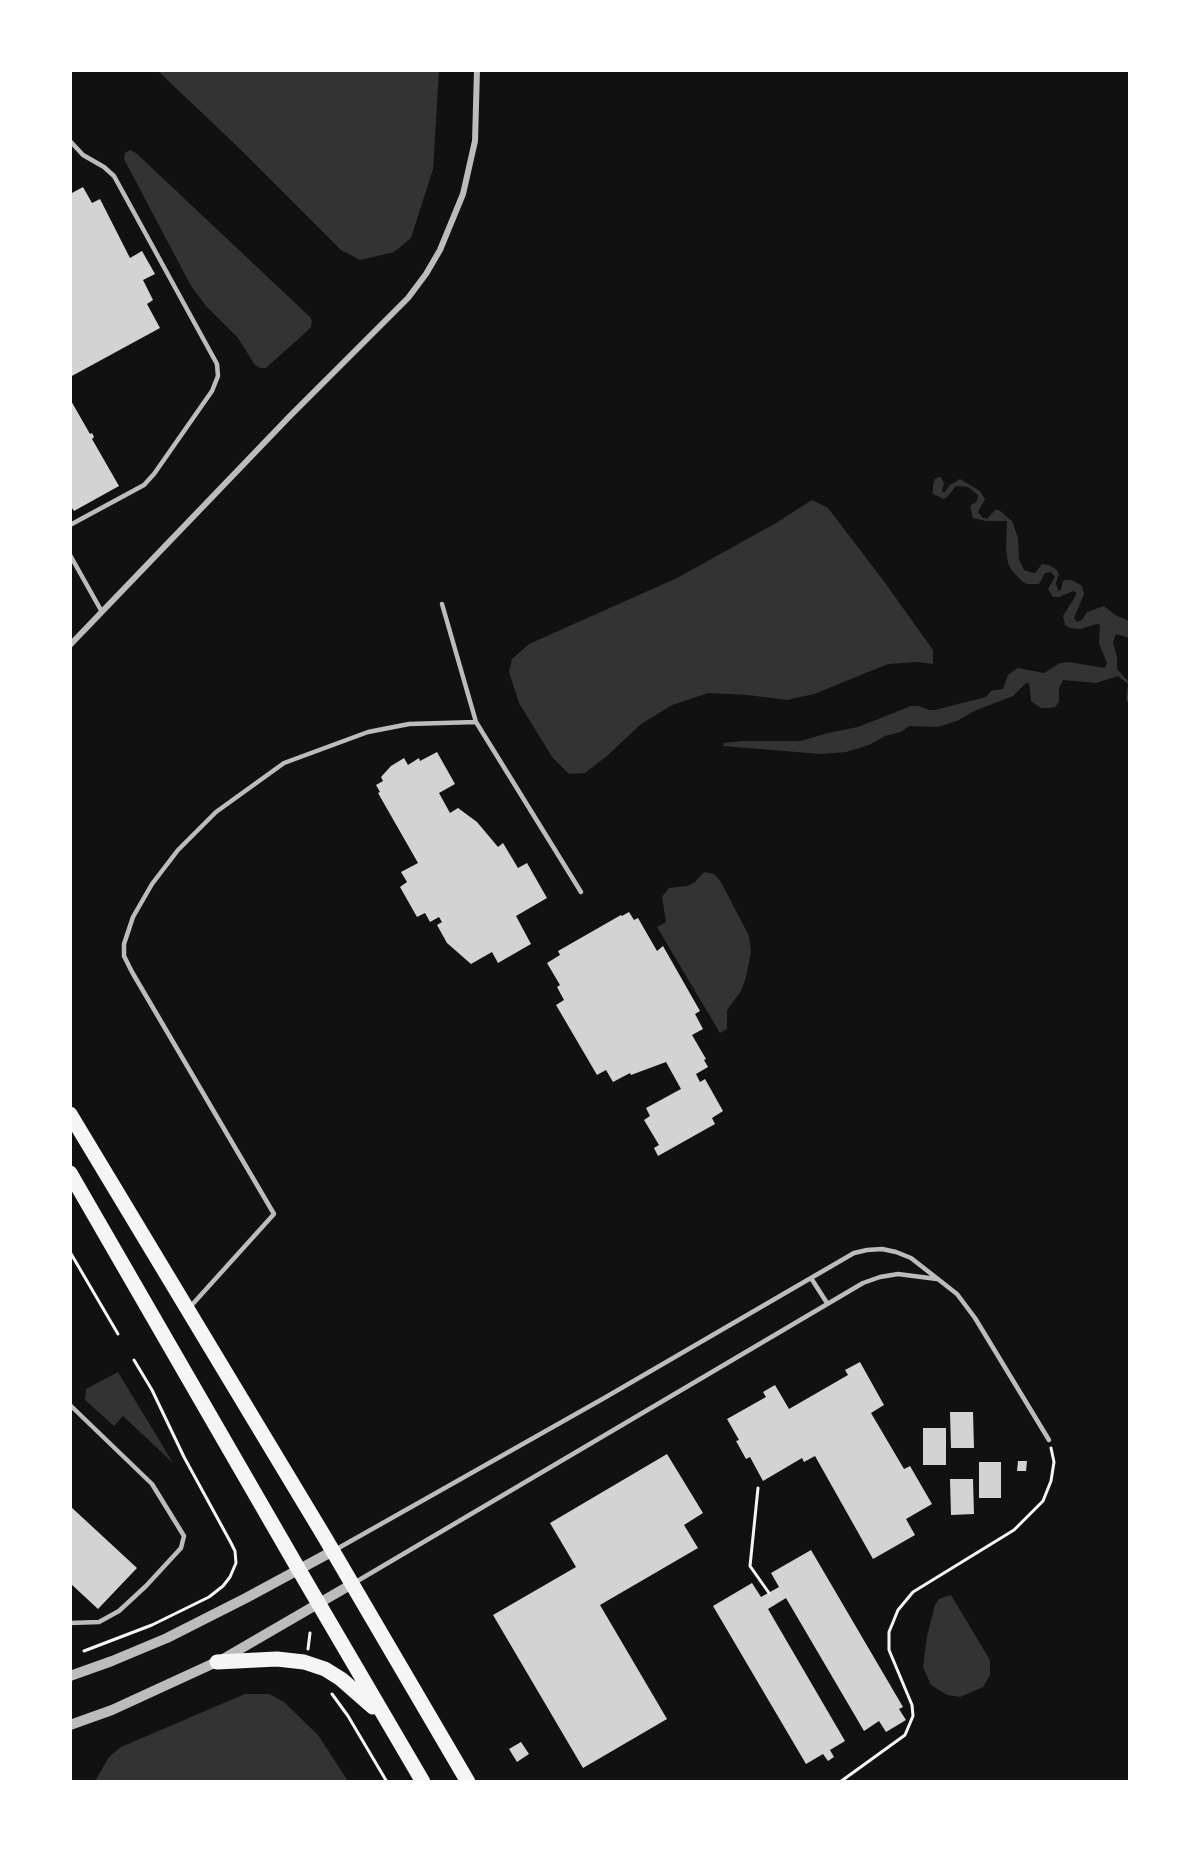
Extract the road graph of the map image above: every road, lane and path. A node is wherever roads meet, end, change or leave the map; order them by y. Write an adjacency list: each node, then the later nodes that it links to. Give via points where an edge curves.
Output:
1 (477, 70): 6 (street, via 475,141 463,194 426,274 408,298)
2 (70, 141): 3 (lane, via 114,176 217,364 218,376 212,391 144,485)
3 (70, 525)
4 (70, 555): 6 (lane)
5 (442, 604): 8 (lane)
6 (102, 612): 7 (street)
7 (70, 645)
8 (476, 722): 9 (lane); 16 (lane, via 409,724 368,732 284,763 216,812 178,850 133,917 124,956 274,1214)
9 (581, 892)
10 (70, 1114): 16 (main road)
11 (70, 1173): 22 (main road)
12 (70, 1252): 17 (path)
13 (811, 1278): 14 (lane, via 854,1253 882,1249 911,1258); 15 (lane); 21 (lane)
14 (939, 1280): 15 (lane, via 918,1275 880,1277); 19 (lane, via 957,1294 975,1318)
15 (826, 1303): 23 (lane)
16 (188, 1309): 21 (main road)
17 (118, 1334)
18 (70, 1405): 26 (lane, via 152,1484 184,1536 181,1548 119,1611 99,1622)
19 (1049, 1440): 37 (path, via 1054,1462 1043,1501 1014,1530 913,1592 898,1610 889,1632 889,1650 913,1716 905,1735)
20 (758, 1488): 24 (path, via 750,1566)
21 (333, 1551): 22 (street); 23 (main road)
22 (299, 1570): 25 (main road); 30 (street, via 167,1638)
23 (352, 1584): 25 (street); 36 (main road)
24 (769, 1593)
25 (318, 1604): 29 (street); 32 (main road)
26 (70, 1623)
27 (310, 1633): 28 (path)
28 (307, 1653)
29 (217, 1662): 32 (main road, via 277,1659 311,1664 341,1678); 33 (street)
30 (70, 1676)
31 (333, 1694): 34 (path)
32 (388, 1722): 35 (main road)
33 (70, 1725)
34 (387, 1782)
35 (423, 1782)
36 (468, 1782)
37 (840, 1782)

